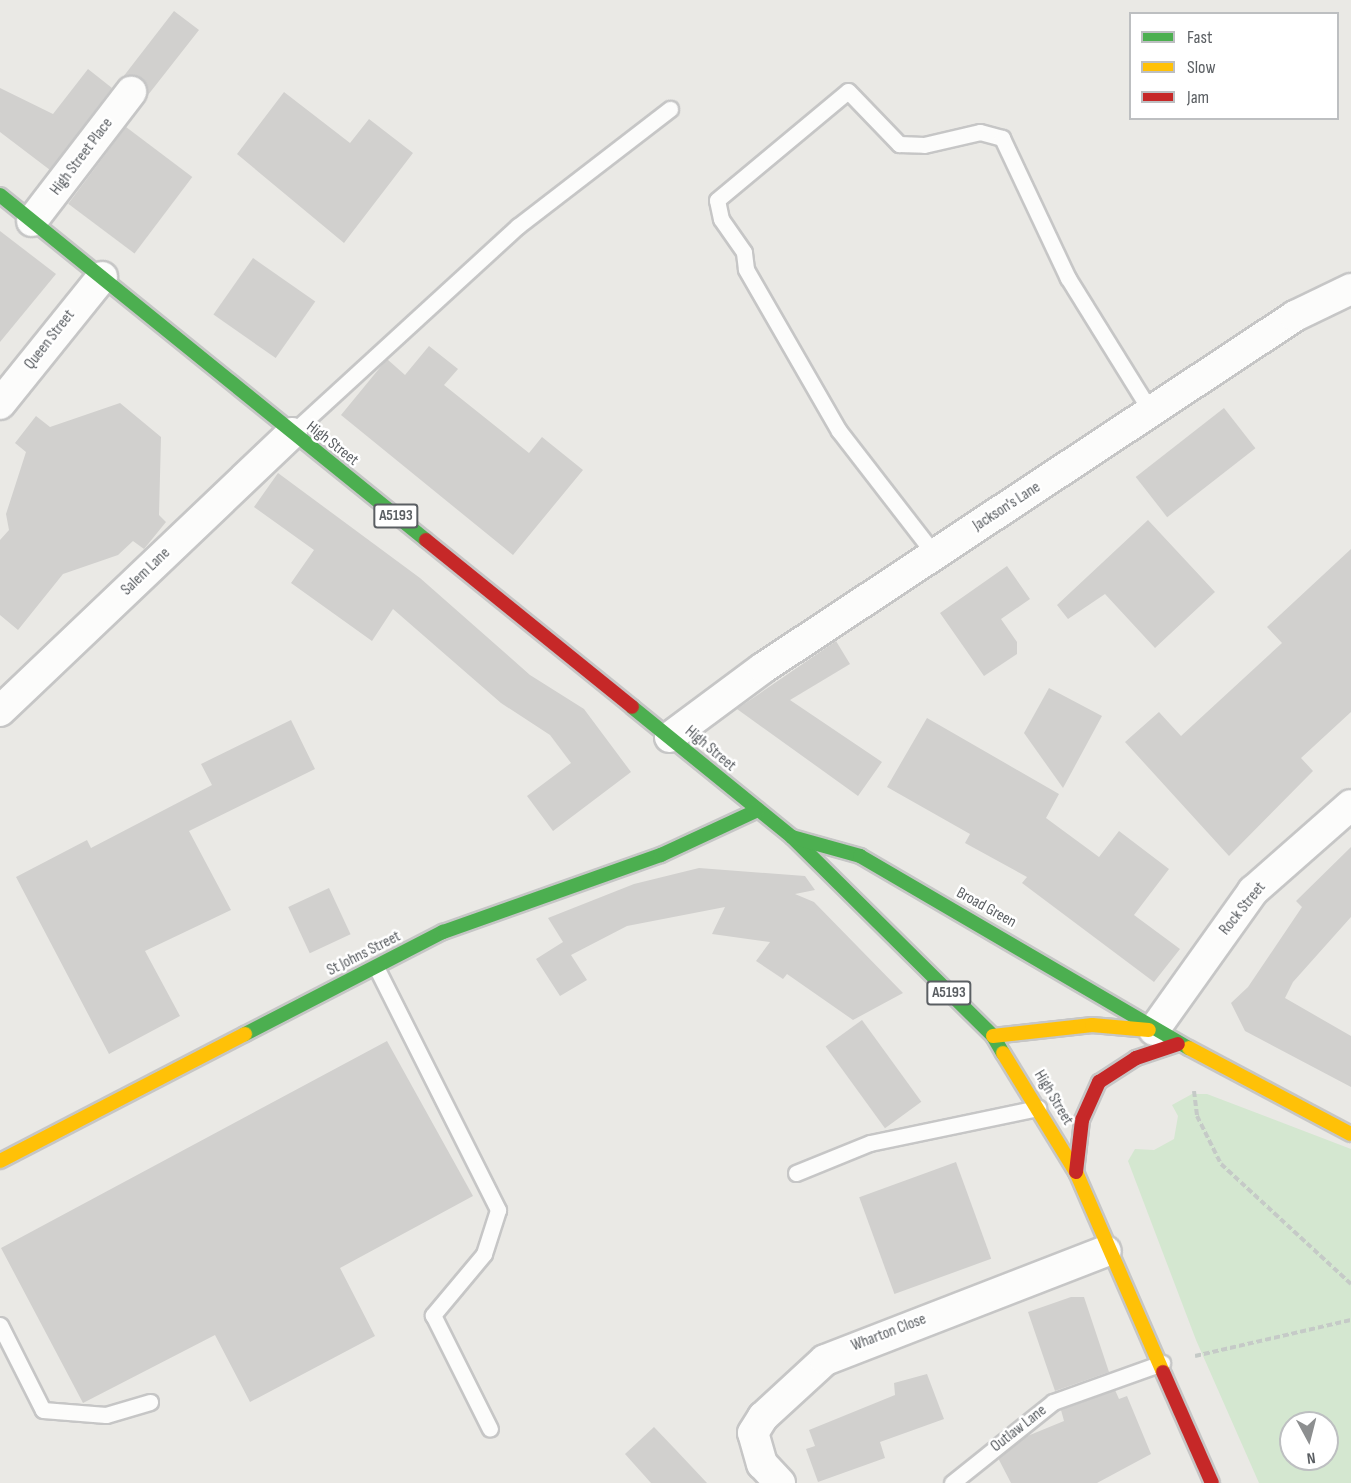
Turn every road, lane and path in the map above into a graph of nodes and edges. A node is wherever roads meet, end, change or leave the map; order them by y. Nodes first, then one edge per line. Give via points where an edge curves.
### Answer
1 (130, 92) dead end
2 (670, 109) dead end
3 (0, 195) edge
4 (33, 221) junction
5 (102, 277) junction
6 (1351, 289) edge
7 (0, 404) edge
8 (1150, 412) junction
9 (292, 433) junction
10 (935, 555) junction
11 (0, 711) edge
12 (670, 737) junction
13 (1351, 805) edge
14 (758, 810) junction
15 (792, 837) junction
16 (376, 967) junction
17 (993, 1036) junction
18 (1166, 1037) junction
19 (1211, 1062) junction
20 (1041, 1107) junction
21 (1351, 1134) edge
22 (0, 1161) edge
23 (1076, 1172) junction
24 (796, 1173) dead end
25 (1106, 1251) junction
26 (1351, 1284) edge
27 (1351, 1320) edge
28 (0, 1325) edge
29 (1162, 1363) junction
30 (150, 1402) dead end
31 (490, 1429) dead end
32 (780, 1483) edge
33 (952, 1483) edge
34 (1212, 1483) edge

1 - 4 street, High Street Place
2 - 9 lane via 518,226
3 - 4 main road, High Street / A5193
4 - 5 main road, High Street / A5193
5 - 7 street, Queen Street
5 - 9 main road, High Street / A5193
6 - 8 street, Jackson's Lane via 1295,316
8 - 10 street, Jackson's Lane
8 - 10 lane via 1068,278 1002,138 980,132 924,145 899,144 848,91 717,200 721,219 744,252 746,269 839,431
9 - 11 street, Salem Lane
9 - 12 main road, High Street / A5193
10 - 12 street, Jackson's Lane
12 - 14 main road, High Street / A5193
13 - 18 street, Rock Street via 1253,891
14 - 15 main road, High Street / A5193
14 - 16 main road, St Johns Street via 661,855 443,933
15 - 17 main road, High Street / A5193
15 - 18 main road, Broad Green via 860,855 1042,958
16 - 22 main road, St Johns Street
16 - 31 lane via 498,1210 484,1254 433,1314
17 - 18 main road, Broad Green via 1021,1029 1092,1025
17 - 20 main road, High Street / A5193
18 - 19 main road, Broad Green
18 - 23 main road via 1099,1082 1082,1120
19 - 21 main road, Broad Green
19 - 26 path via 1192,1094 1221,1164
20 - 23 main road, High Street / A5193
20 - 24 lane via 870,1143
23 - 25 main road, High Street / A5193
25 - 29 main road, High Street / A5193
25 - 32 street, Wharton Close via 825,1360 763,1417 753,1433 762,1464
27 - 29 path
28 - 30 lane via 43,1410 106,1415
29 - 33 lane, Outlaw Lane via 1053,1402
29 - 34 main road, High Street / A5193

